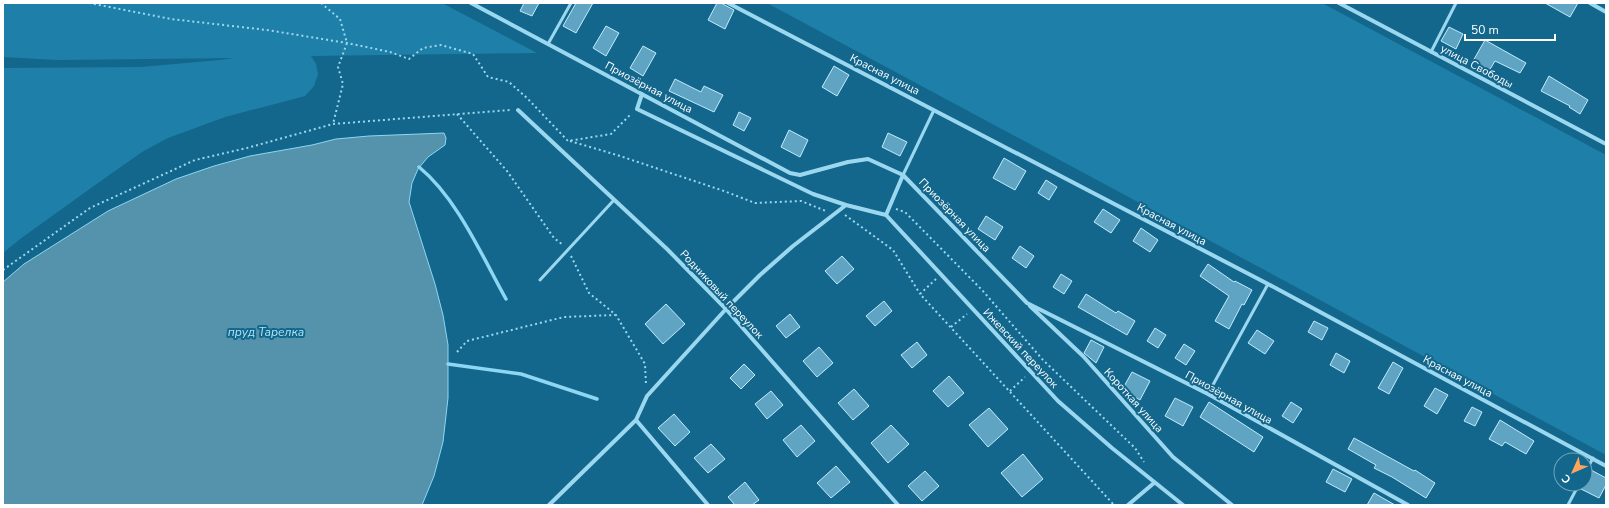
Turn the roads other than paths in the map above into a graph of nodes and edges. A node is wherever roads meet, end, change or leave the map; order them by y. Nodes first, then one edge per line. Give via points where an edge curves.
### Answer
1 (471, 3) edge
2 (572, 3) edge
3 (728, 3) edge
4 (1339, 3) edge
5 (1456, 3) edge
6 (1590, 3) edge
7 (1606, 12) edge
8 (548, 44) junction
9 (1431, 52) junction
10 (642, 94) junction
11 (518, 110) road end
12 (934, 110) junction
13 (1606, 144) edge
14 (903, 175) junction
15 (614, 200) junction
16 (846, 205) junction
17 (886, 215) junction
18 (540, 280) dead end
19 (1268, 284) junction
20 (1027, 303) junction
21 (726, 309) junction
22 (1208, 394) junction
23 (636, 420) junction
24 (1582, 452) edge
25 (1593, 458) edge
26 (1606, 466) edge
27 (1154, 483) junction
28 (1575, 492) edge
29 (549, 505) edge
30 (708, 505) edge
31 (898, 505) edge
32 (1128, 505) edge
33 (1183, 505) edge
34 (1232, 505) edge
35 (1408, 505) edge
36 (1568, 505) edge

1 - 8 street, Приозёрная улица
2 - 8 lane
3 - 12 street, Красная улица
4 - 9 street, улица Свободы
5 - 9 lane
6 - 7 street
8 - 10 street, Приозёрная улица
9 - 13 street, улица Свободы
10 - 14 street, Приозёрная улица via 790,173 800,175 868,159
10 - 16 street via 637,109 813,194
11 - 15 street, Родниковый переулок
12 - 14 lane
12 - 19 street, Красная улица
14 - 17 street
14 - 20 street, Приозёрная улица
15 - 18 lane
15 - 21 street, Родниковый переулок
16 - 17 street
16 - 21 street via 765,270
17 - 27 street, Ижевский переулок via 1058,401
19 - 22 lane
19 - 24 street, Красная улица
20 - 22 street, Приозёрная улица
20 - 34 street, Короткая улица via 1083,356 1173,457
21 - 23 street via 647,396
21 - 31 street, Родниковый переулок
22 - 35 street, Приозёрная улица
23 - 29 street
23 - 30 street
25 - 26 street, Красная улица
27 - 32 street
27 - 33 street, Ижевский переулок
28 - 36 lane

